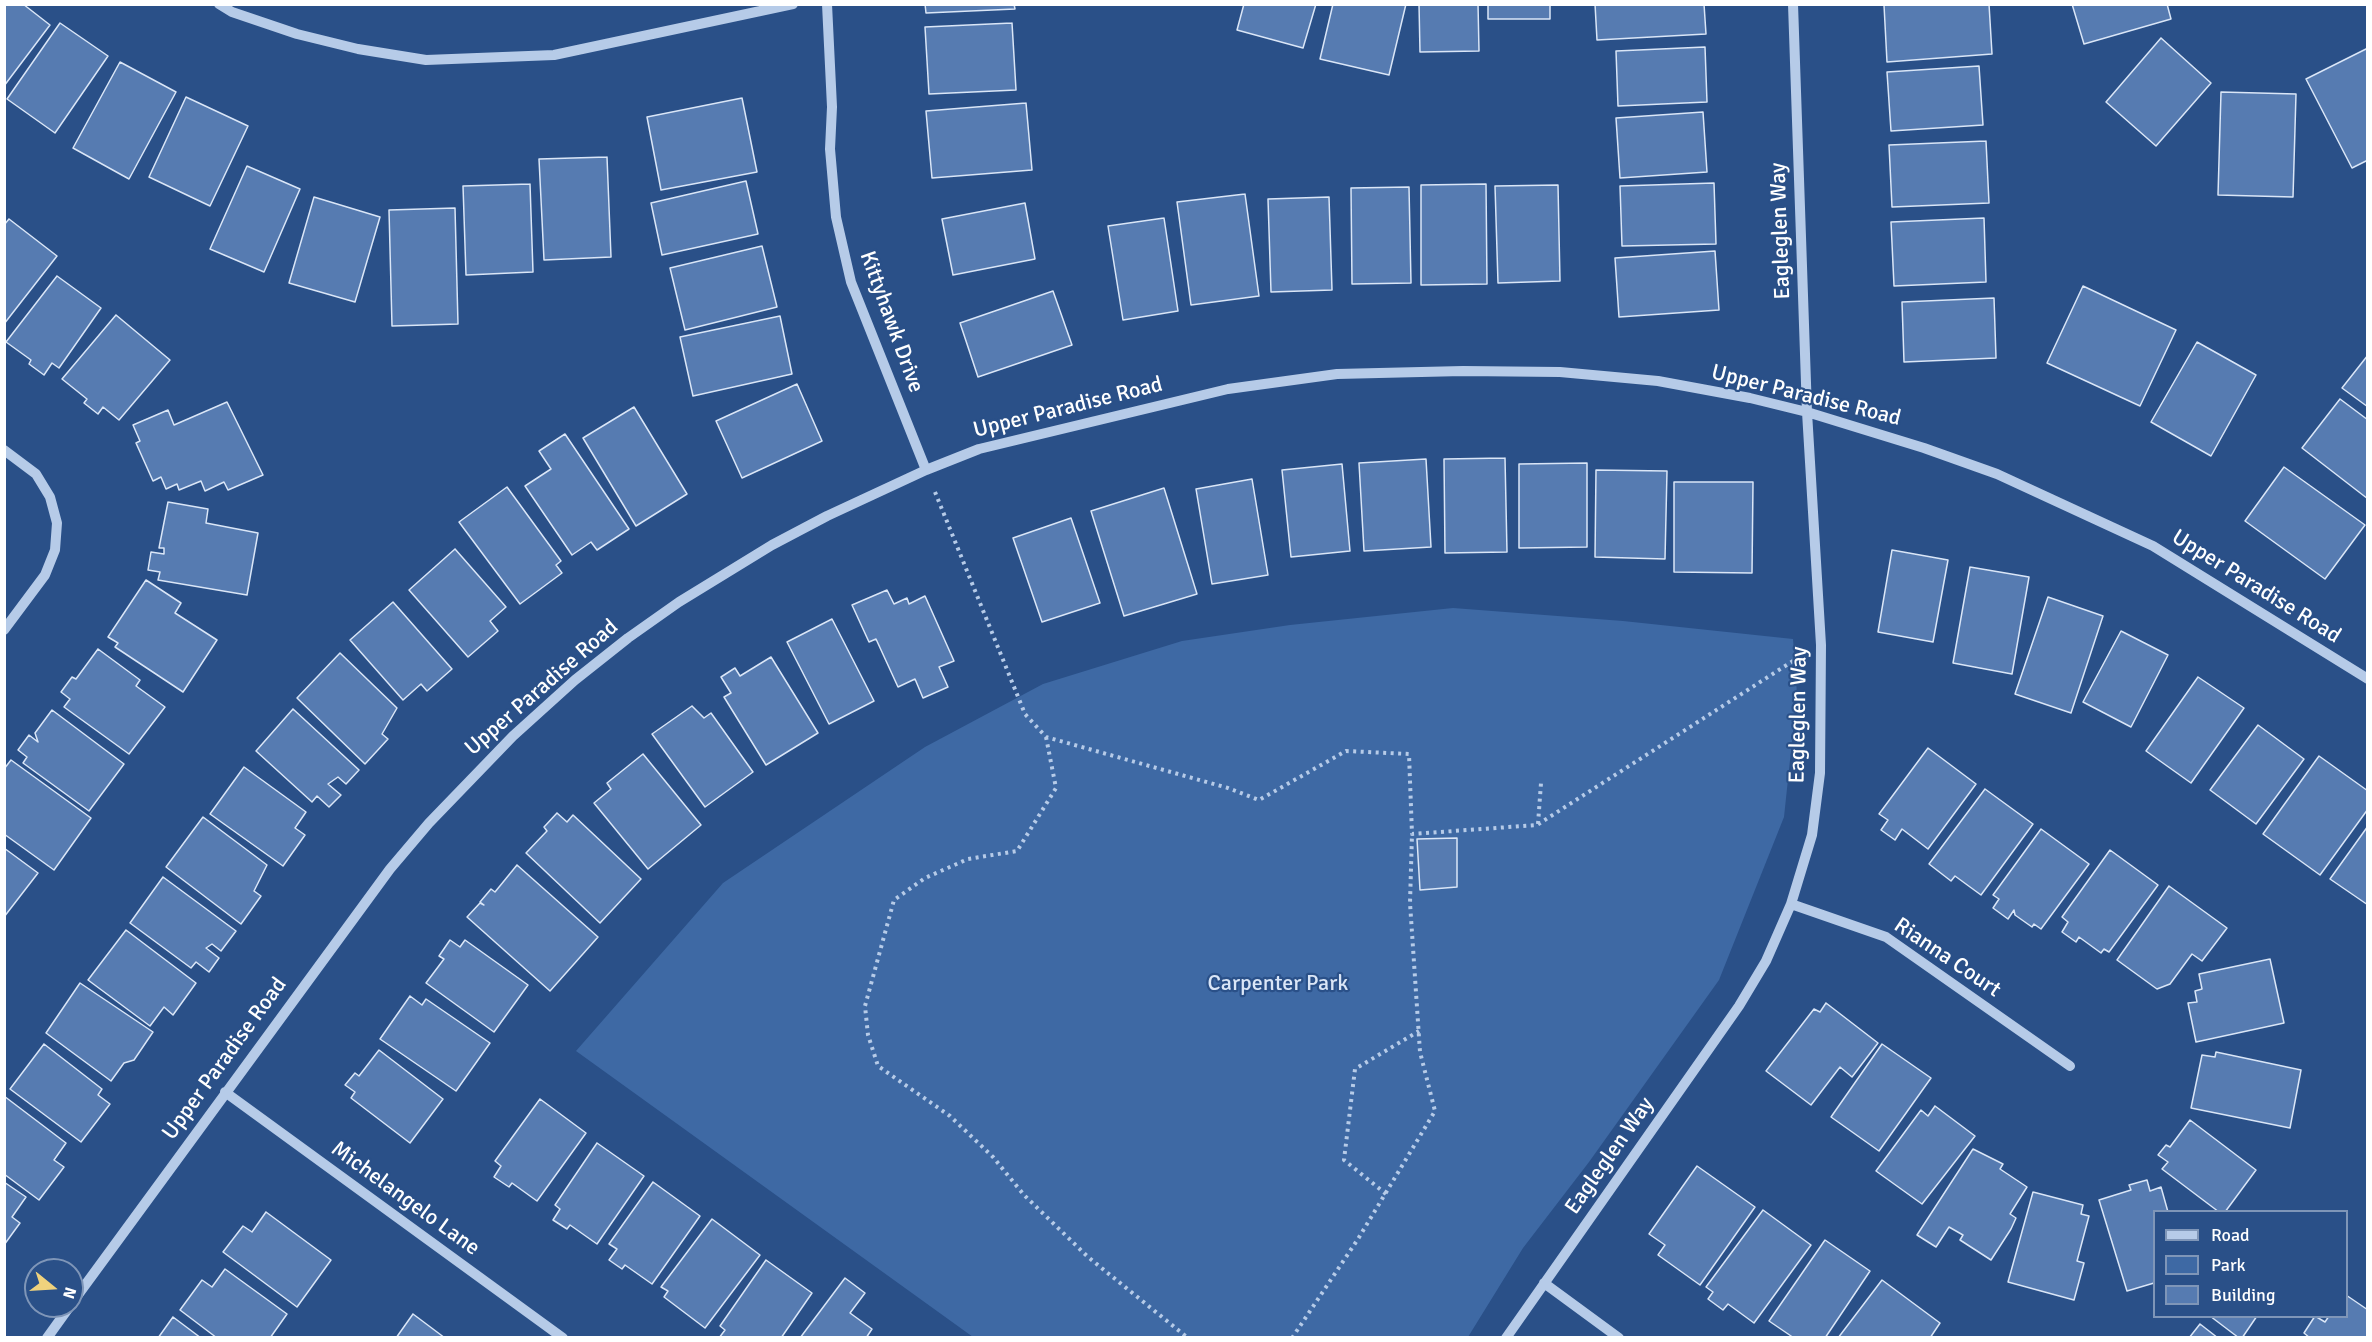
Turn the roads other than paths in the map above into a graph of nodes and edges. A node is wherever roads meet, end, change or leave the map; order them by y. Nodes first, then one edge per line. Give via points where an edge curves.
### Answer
1 (219, 4) edge
2 (793, 4) edge
3 (827, 4) edge
4 (1793, 4) edge
5 (1807, 412) junction
6 (4, 450) edge
7 (926, 470) junction
8 (4, 630) edge
9 (2367, 679) edge
10 (1791, 904) junction
11 (2070, 1066) dead end
12 (225, 1092) junction
13 (1544, 1283) junction
14 (84, 1287) edge
15 (62, 1318) edge
16 (47, 1338) edge
17 (562, 1338) edge
18 (1506, 1338) edge
19 (1619, 1338) edge

1 - 2 street via 297,34 426,60 554,55
3 - 7 street, Kittyhawk Drive via 830,149 837,217 851,282
4 - 5 street, Eagleglen Way
5 - 7 street, Upper Paradise Road via 1658,381 1560,372 1337,374 1228,389 980,449
5 - 9 street, Upper Paradise Road via 1997,474 2142,541
5 - 10 street, Eagleglen Way via 1821,645 1820,773 1812,835
6 - 8 street via 36,474 50,497 57,523 55,550 45,575
7 - 12 street, Upper Paradise Road via 772,545 688,597 628,638 543,708 472,777 390,869
10 - 11 street, Rianna Court via 1886,937
10 - 13 street, Eagleglen Way via 1766,961 1739,1006
12 - 14 street, Upper Paradise Road
12 - 17 street, Michelangelo Lane
13 - 18 street, Eagleglen Way
13 - 19 street
15 - 16 street, Upper Paradise Road

